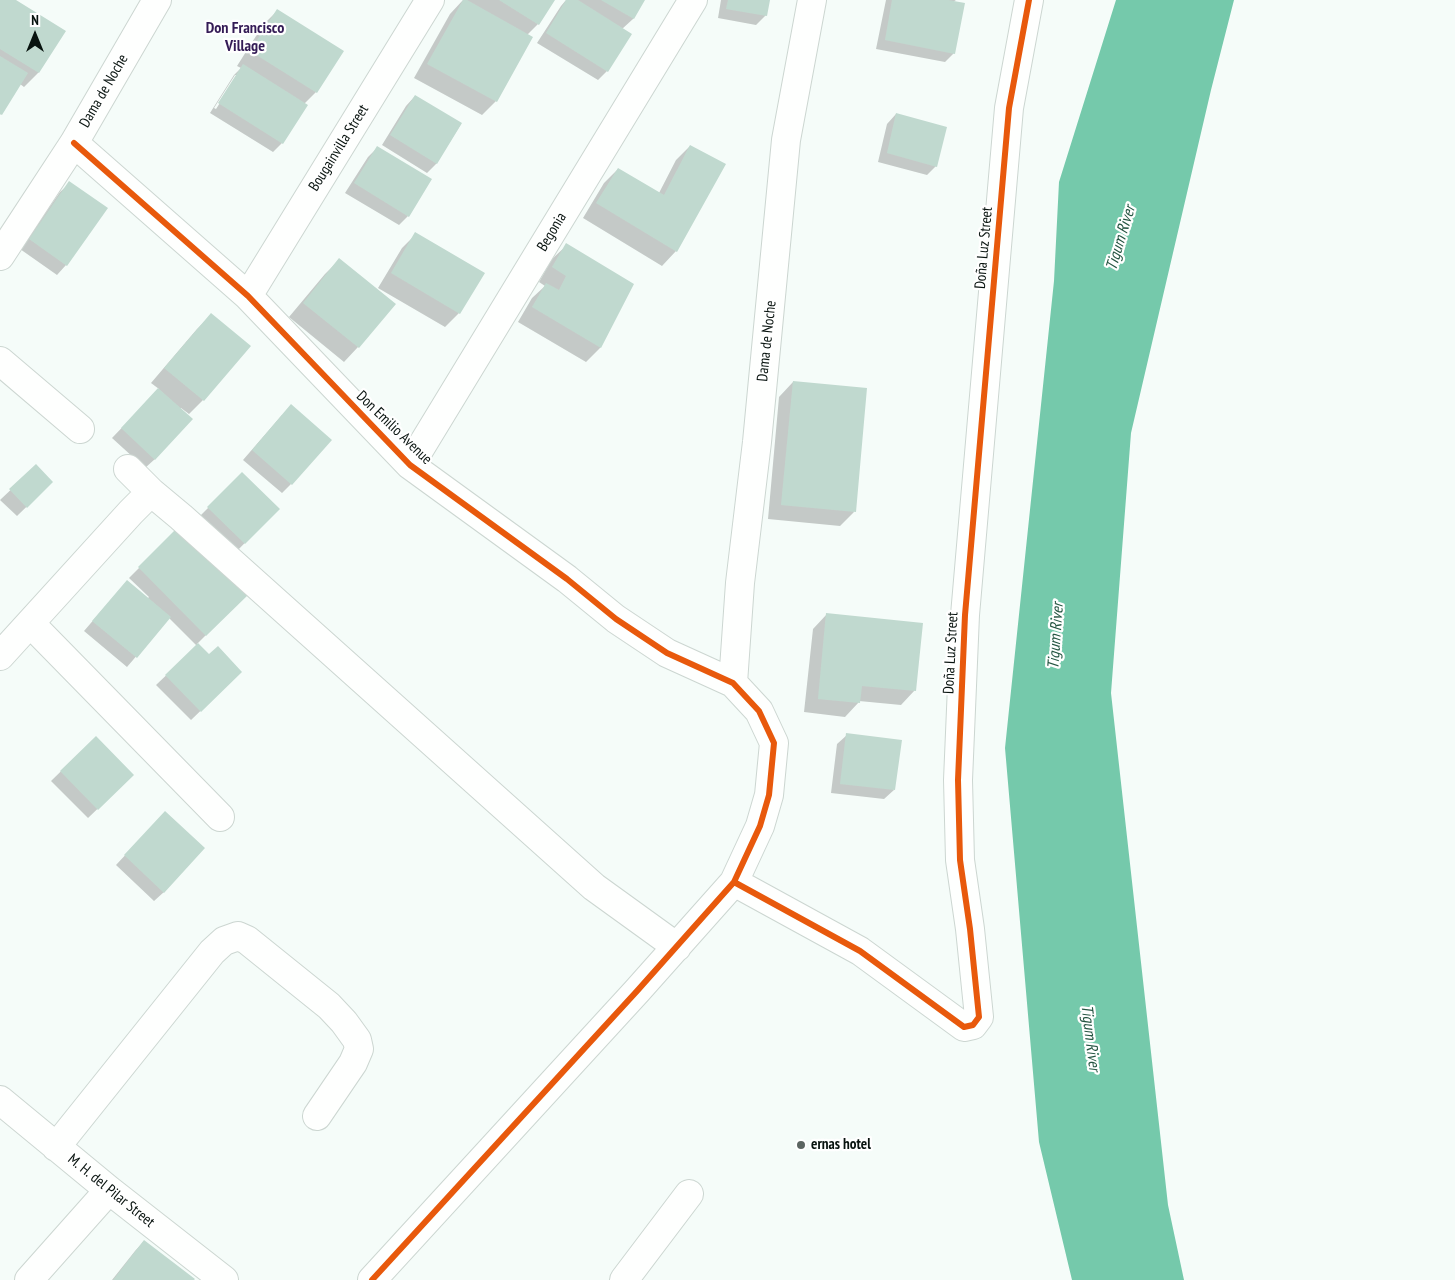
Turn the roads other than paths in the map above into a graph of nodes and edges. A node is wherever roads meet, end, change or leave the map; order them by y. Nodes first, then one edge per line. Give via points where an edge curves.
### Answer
1 (157, 0) edge
2 (430, 0) edge
3 (693, 0) edge
4 (812, 0) edge
5 (1029, 0) edge
6 (74, 143) junction
7 (0, 256) edge
8 (248, 296) junction
9 (0, 361) edge
10 (80, 429) dead end
11 (410, 465) junction
12 (128, 469) dead end
13 (151, 492) junction
14 (30, 623) junction
15 (0, 656) edge
16 (733, 683) junction
17 (220, 818) dead end
18 (734, 882) junction
19 (677, 947) junction
20 (0, 1100) edge
21 (317, 1116) dead end
22 (56, 1147) junction
23 (109, 1190) junction
24 (689, 1194) dead end
25 (30, 1280) edge
26 (224, 1280) edge
27 (372, 1280) edge
28 (624, 1280) edge

1 - 6 street, Dama de Noche
2 - 8 street, Bougainvilla Street
3 - 11 street, Begonia
4 - 16 street, Dama de Noche via 786,140 740,583
5 - 18 street, Doña Luz Street via 1009,108 965,616 958,780 960,860 979,1017 973,1025 964,1027 860,951
6 - 7 street, Dama de Noche
6 - 8 street, Don Emilio Avenue
8 - 11 street, Don Emilio Avenue
9 - 10 street
11 - 16 street, Don Emilio Avenue via 567,579 623,624 666,652
12 - 13 street
13 - 14 street
13 - 19 street via 594,887
14 - 15 street
14 - 17 street
16 - 18 street via 759,711 774,743 768,795 760,826
18 - 19 street
19 - 27 street
20 - 22 street, M. H. del Pilar Street
21 - 22 street via 353,1063 359,1049 357,1040 329,1006 238,936 224,941 212,952
22 - 23 street, M. H. del Pilar Street
23 - 25 street
23 - 26 street, M. H. del Pilar Street
24 - 28 street

